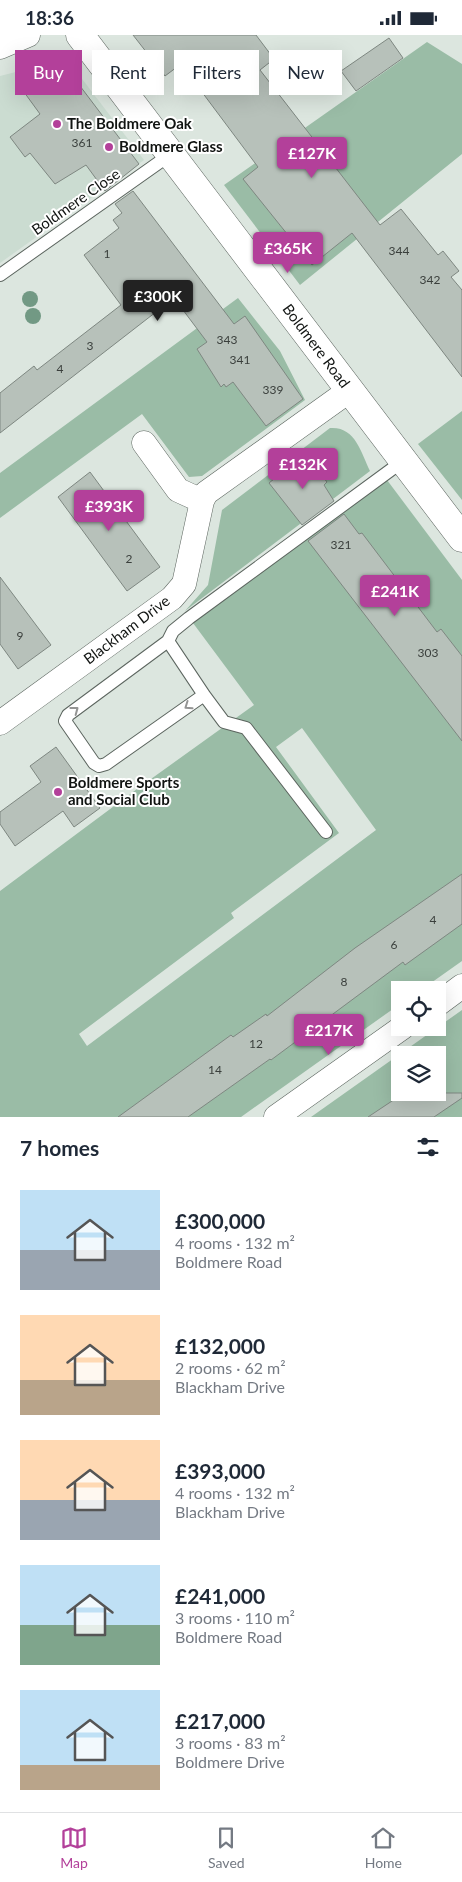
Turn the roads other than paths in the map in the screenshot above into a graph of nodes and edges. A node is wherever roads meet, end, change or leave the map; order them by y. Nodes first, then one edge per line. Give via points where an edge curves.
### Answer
1 (28, 35) edge
2 (80, 35) edge
3 (0, 47) edge
4 (171, 154) junction
5 (0, 275) edge
6 (350, 390) junction
7 (144, 443) dead end
8 (403, 461) junction
9 (202, 501) junction
10 (462, 538) edge
11 (168, 641) junction
12 (204, 695) junction
13 (0, 723) edge
14 (326, 832) dead end
15 (462, 986) edge
16 (446, 997) edge
17 (391, 1036) edge
18 (276, 1117) edge

1 - 3 street
2 - 4 main road, Boldmere Road
4 - 5 lane, Boldmere Close
4 - 6 main road, Boldmere Road
6 - 8 main road, Boldmere Road
6 - 9 street via 206,493
7 - 9 street via 178,490
8 - 10 main road, Boldmere Road
8 - 11 lane via 189,618 173,631
9 - 13 street, Blackham Drive via 184,584 172,598
11 - 12 lane
12 -> 11 lane via 99,766 68,728 65,721 68,715
12 - 14 lane via 224,722 246,728
15 - 16 street
17 - 18 street

